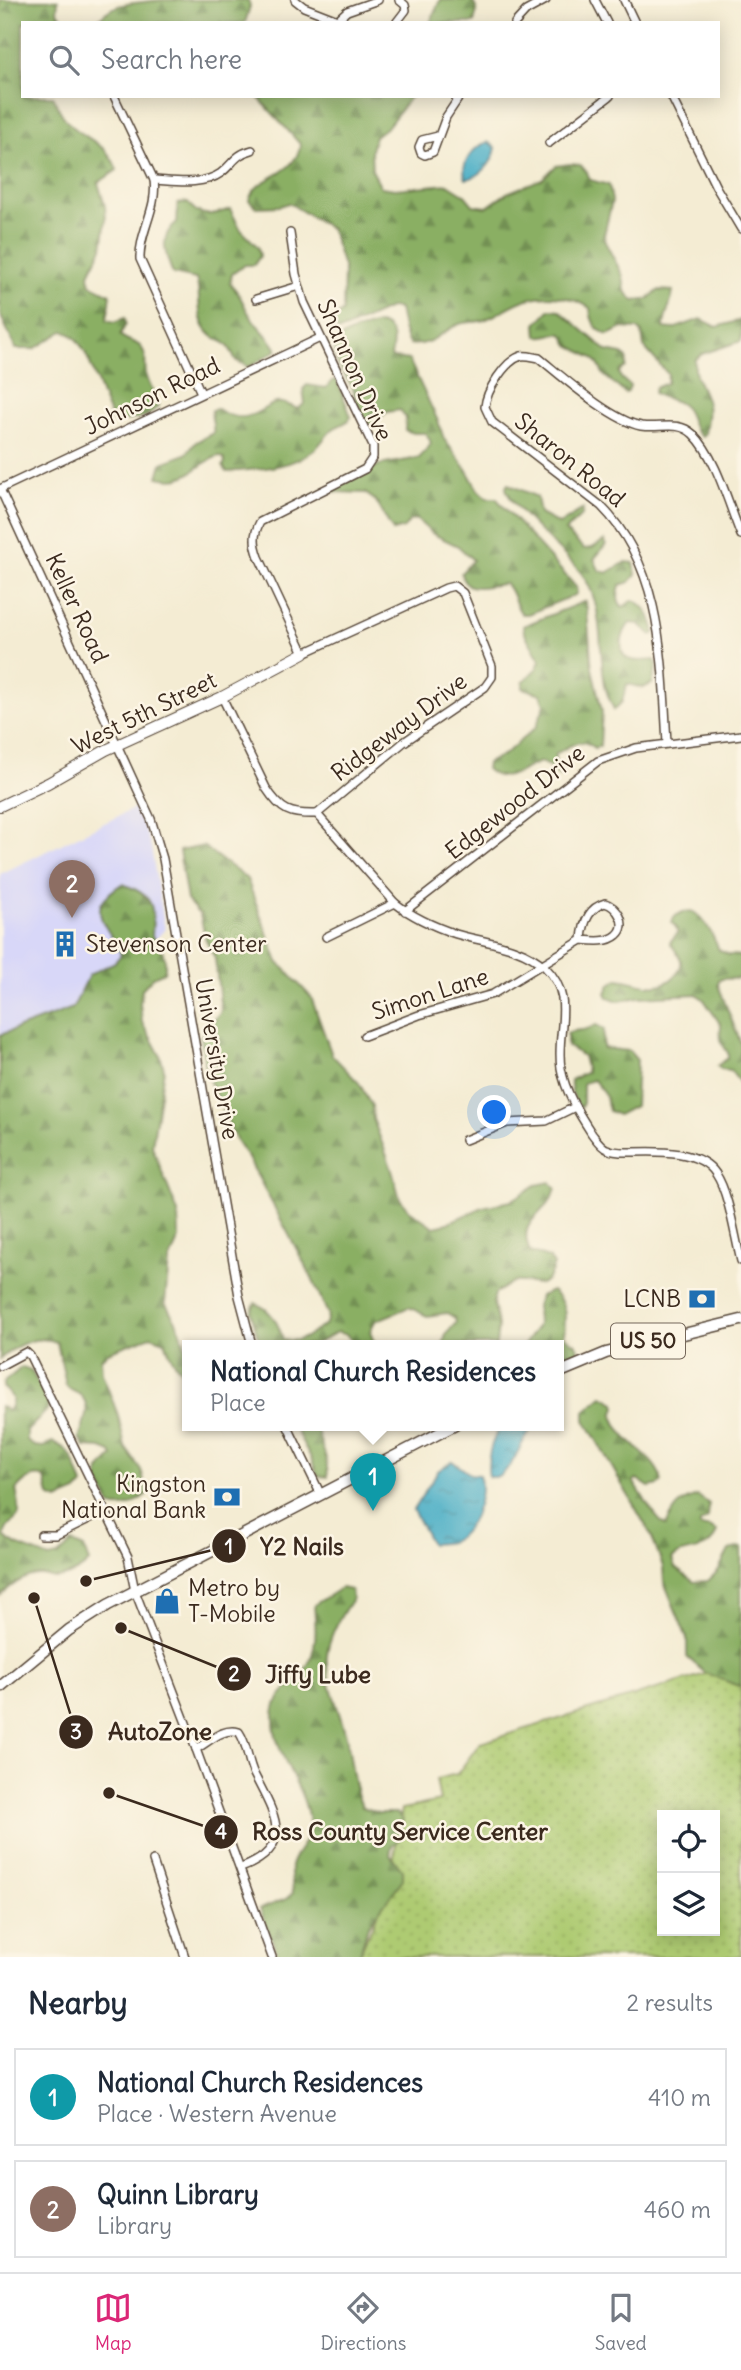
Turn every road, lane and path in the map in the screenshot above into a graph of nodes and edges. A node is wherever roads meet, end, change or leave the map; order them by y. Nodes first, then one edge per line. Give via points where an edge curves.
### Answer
1 (295, 0) edge
2 (378, 0) edge
3 (399, 0) edge
4 (547, 0) edge
5 (594, 0) edge
6 (624, 0) edge
7 (341, 21) edge
8 (398, 21) edge
9 (517, 21) edge
10 (606, 21) edge
11 (631, 21) edge
12 (115, 98) edge
13 (459, 98) edge
14 (607, 98) edge
15 (672, 98) edge
16 (438, 136) dead end
17 (549, 143) dead end
18 (252, 150) dead end
19 (154, 180) junction
20 (741, 229) edge
21 (290, 233) dead end
22 (299, 286) junction
23 (256, 299) dead end
24 (320, 338) junction
25 (201, 393) junction
26 (0, 489) edge
27 (741, 535) edge
28 (304, 653) junction
29 (222, 697) junction
30 (741, 734) edge
31 (667, 743) junction
32 (117, 745) junction
33 (0, 806) edge
34 (317, 814) junction
35 (395, 903) junction
36 (405, 911) junction
37 (326, 937) dead end
38 (582, 940) junction
39 (542, 965) junction
40 (364, 1036) dead end
41 (575, 1107) junction
42 (465, 1140) dead end
43 (741, 1261) edge
44 (741, 1320) edge
45 (251, 1340) edge
46 (0, 1366) edge
47 (564, 1370) edge
48 (290, 1431) edge
49 (444, 1431) edge
50 (321, 1495) junction
51 (105, 1511) junction
52 (41, 1535) dead end
53 (135, 1591) junction
54 (0, 1687) edge
55 (197, 1749) junction
56 (153, 1861) dead end
57 (241, 1868) junction
58 (185, 1957) edge
59 (272, 1957) edge

1 - 7 street via 304,8
2 - 7 street via 347,11
3 - 8 street via 406,10
4 - 9 street via 526,10
5 - 10 street
6 - 11 street
12 - 19 street
13 - 16 street
14 - 17 street
15 - 20 street
18 - 19 street via 235,157 221,173 208,179
19 - 25 street via 156,191 140,259
21 - 22 street, Shannon Drive
22 - 23 street
22 - 24 street, Shannon Drive
24 - 25 street, Johnson Road
24 - 28 street, Shannon Drive via 373,446 373,457 365,469 260,522 254,533 259,557
25 - 26 street, Johnson Road
26 - 32 street, Keller Road
27 - 31 street, Sharon Road via 706,453 686,429 630,422 532,356 515,359 489,393 485,407 492,422 601,506 636,552 657,623
28 - 29 street, West 5th Street
28 - 34 street, Ridgeway Drive via 454,586 463,593 492,666 485,687 404,741
29 - 32 street, West 5th Street
29 - 34 street via 275,802 286,811
30 - 31 street, Edgewood Drive
31 - 36 street, Edgewood Drive via 598,761
32 - 33 street, West 5th Street
32 - 45 street, University Drive via 163,859 239,1296
34 - 35 street
35 - 36 street
35 - 37 street
36 - 39 street via 456,933 509,947
38 - 38 street via 606,940 619,934 622,924 611,905 593,908
38 - 39 street, Simon Lane
39 - 40 street, Simon Lane via 494,995
39 - 41 street via 553,976 562,998 561,1066
41 - 42 street via 546,1121 508,1123
41 - 43 street via 605,1149 664,1152 710,1166 723,1188
44 - 47 main road, US 50 via 606,1353
46 - 51 street via 26,1352
48 - 50 street
49 - 50 main road
50 - 53 main road
51 - 52 street via 56,1535
51 - 53 street via 128,1557
53 - 54 main road via 69,1630
53 - 55 street
55 - 57 street
55 - 57 street via 223,1732 239,1732 269,1799 275,1818 273,1844 264,1856
56 - 58 street
57 - 59 street

